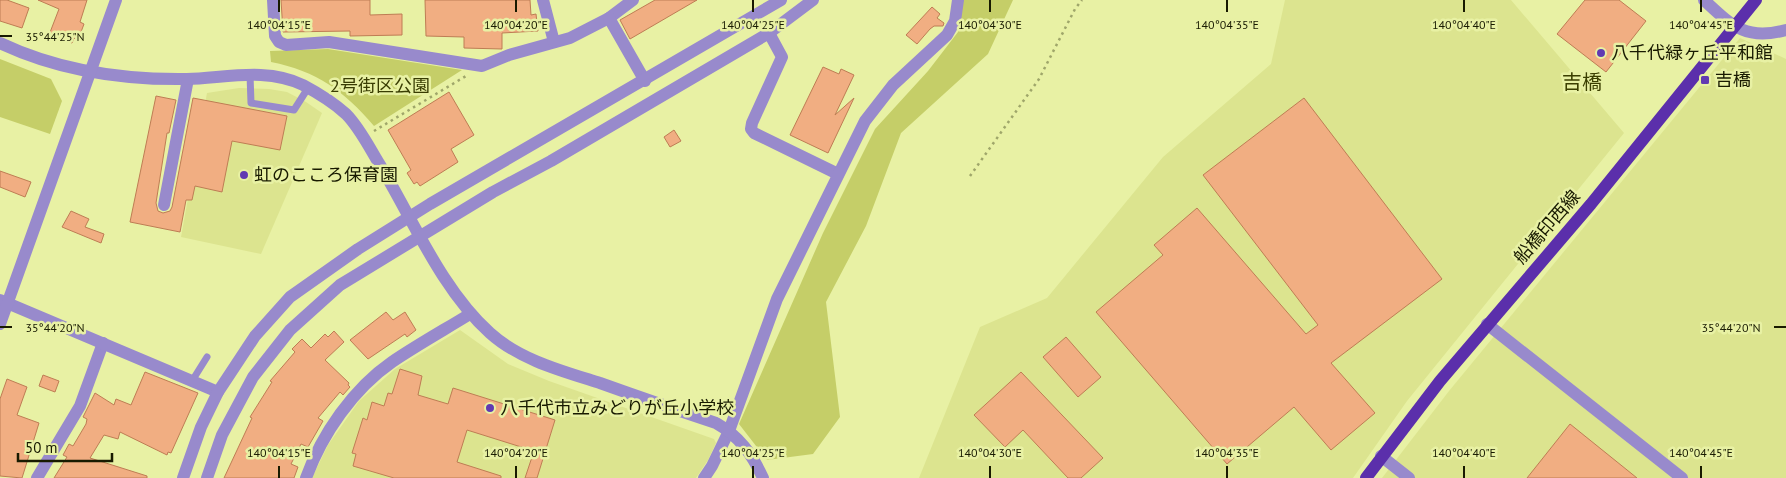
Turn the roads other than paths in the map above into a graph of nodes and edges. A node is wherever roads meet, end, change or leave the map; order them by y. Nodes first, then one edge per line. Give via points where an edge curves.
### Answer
1 (116, 0) edge
2 (273, 0) edge
3 (543, 0) edge
4 (632, 0) edge
5 (781, 0) edge
6 (813, 0) edge
7 (958, 0) edge
8 (1704, 0) edge
9 (1756, 0) edge
10 (609, 18) junction
11 (1734, 28) junction
12 (1786, 30) edge
13 (769, 34) junction
14 (554, 42) junction
15 (0, 43) edge
16 (90, 72) junction
17 (250, 75) junction
18 (188, 79) junction
19 (645, 80) junction
20 (308, 88) junction
21 (838, 174) junction
22 (164, 205) dead end
23 (410, 217) junction
24 (421, 236) junction
25 (4, 301) edge
26 (470, 314) junction
27 (0, 324) edge
28 (1487, 324) junction
29 (103, 343) junction
30 (207, 357) dead end
31 (192, 380) junction
32 (218, 392) junction
33 (729, 430) junction
34 (1381, 456) junction
35 (37, 478) edge
36 (183, 478) edge
37 (207, 478) edge
38 (306, 478) edge
39 (704, 478) edge
40 (763, 478) edge
41 (1366, 478) edge
42 (1409, 478) edge
43 (1682, 478) edge

1 - 16 street
2 - 14 street via 275,36 286,44 330,42 482,66
3 - 14 street
4 - 10 street
5 - 19 street
6 - 13 street
7 - 21 street via 955,21 947,34 880,99
8 - 11 street
9 - 11 main road, 船橋印西線
10 - 14 street via 570,38
10 - 19 street
11 - 12 street via 1756,35
11 - 28 main road, 船橋印西線 via 1591,204
13 - 21 street via 782,57 751,129
13 - 24 street
15 - 16 street via 19,52
16 - 18 street via 124,78
16 - 25 street
17 - 18 street
17 - 20 street via 284,78
17 - 20 lane via 251,103 294,110
18 - 22 street
19 - 23 street
20 - 23 street via 347,115
21 - 33 street via 777,299
23 - 24 street
23 - 32 street via 290,297 255,336
24 - 26 street
24 - 37 street via 340,285 290,330 239,400 222,434
25 - 27 street
25 - 29 street
26 - 33 street via 491,335 528,358
26 - 38 street via 391,363 365,386 327,434
28 - 34 main road, 船橋印西線
28 - 43 street
29 - 31 street
29 - 35 street via 80,406
30 - 31 lane
31 - 32 street
32 - 36 street via 201,427
33 - 39 street
33 - 40 street via 755,459
34 - 41 main road, 船橋印西線
34 - 42 street

